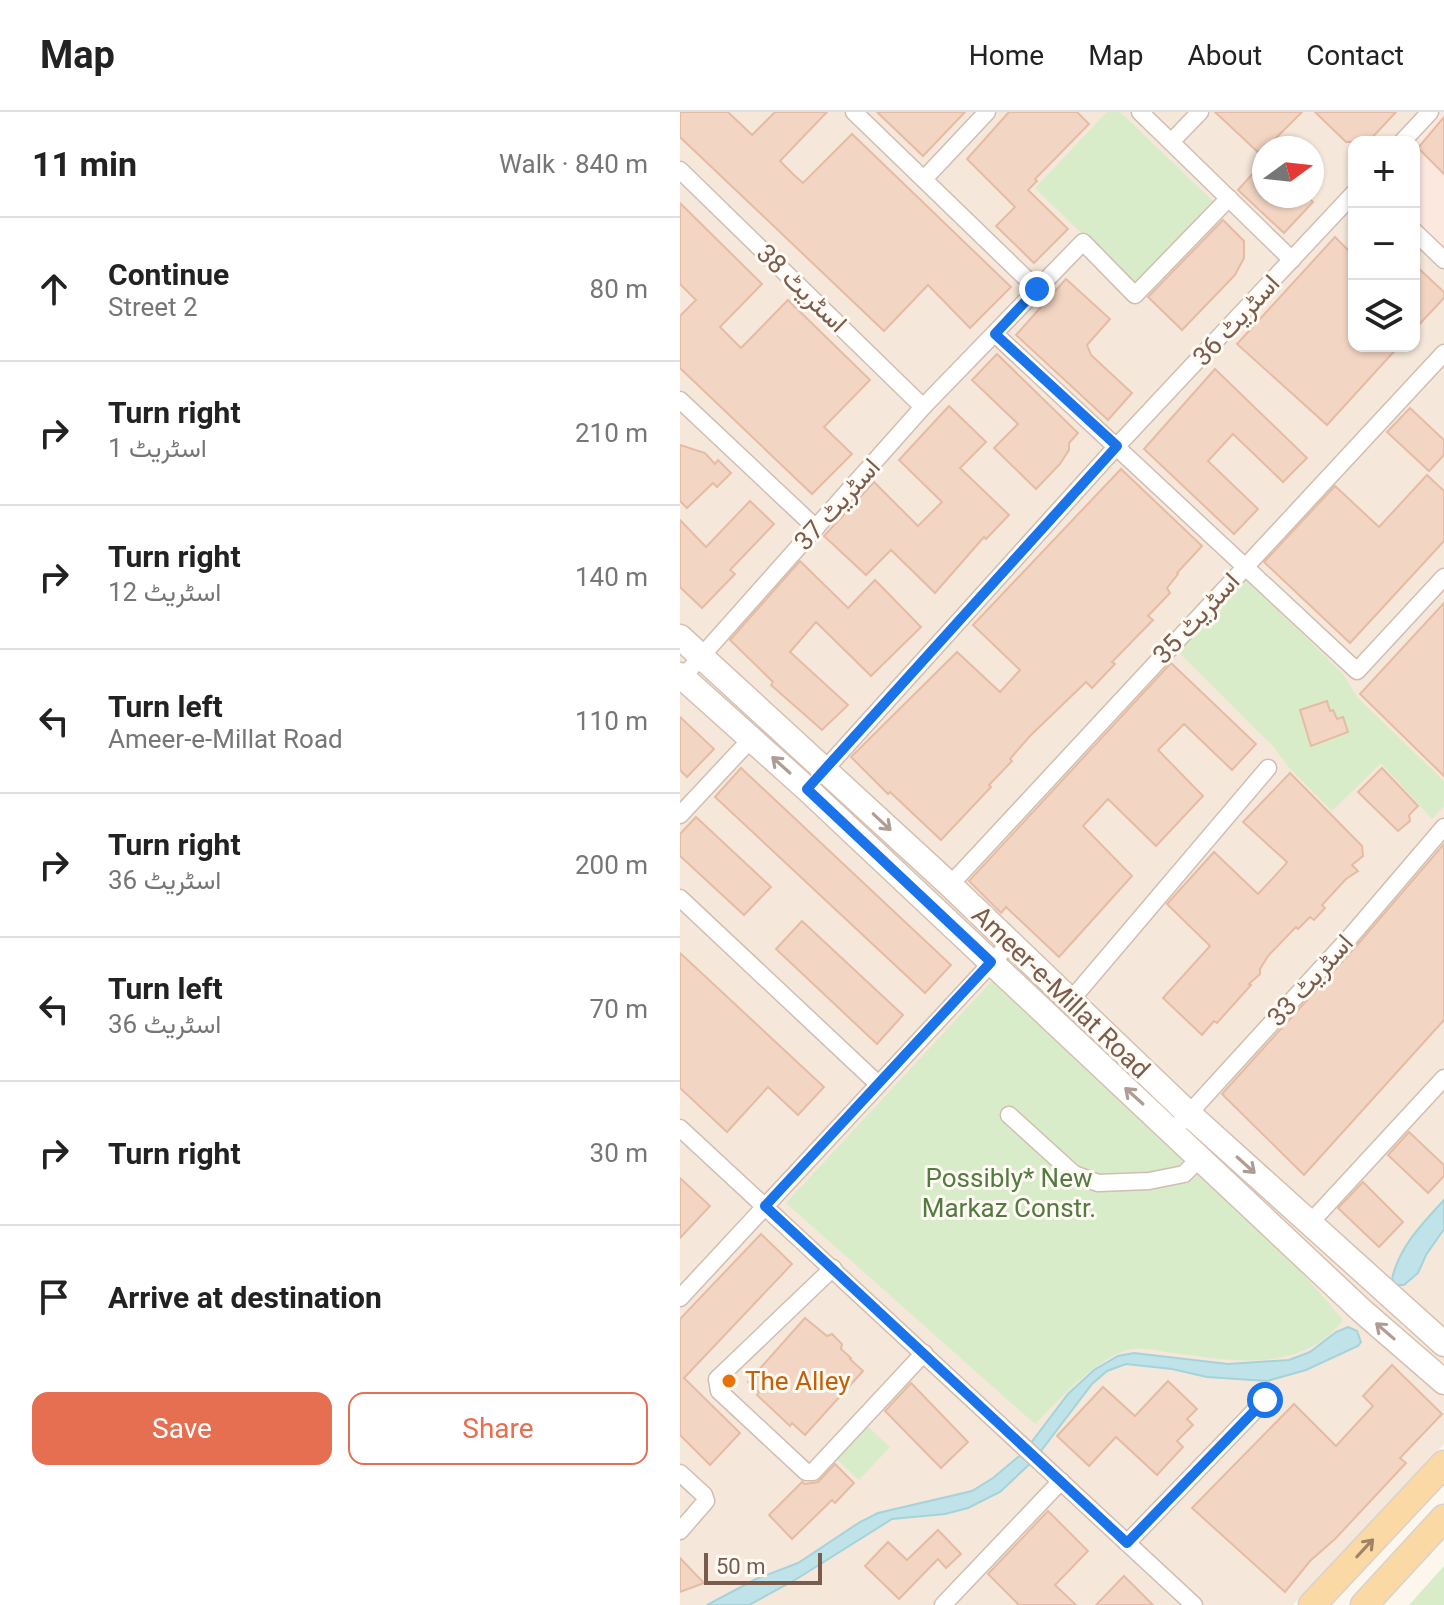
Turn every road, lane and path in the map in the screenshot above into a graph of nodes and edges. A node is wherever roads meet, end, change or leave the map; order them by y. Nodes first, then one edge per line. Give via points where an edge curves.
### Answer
1 (854, 112) edge
2 (987, 112) edge
3 (1140, 112) edge
4 (1200, 112) edge
5 (1430, 112) edge
6 (1408, 136) edge
7 (1171, 142) junction
8 (680, 170) edge
9 (924, 179) junction
10 (1229, 198) junction
11 (1348, 199) edge
12 (1420, 237) edge
13 (1292, 260) junction
14 (1444, 260) edge
15 (1037, 289) junction
16 (995, 334) junction
17 (1444, 353) edge
18 (680, 400) edge
19 (923, 407) junction
20 (1117, 446) junction
21 (816, 528) junction
22 (1245, 564) junction
23 (1444, 577) edge
24 (680, 637) edge
25 (700, 656) junction
26 (681, 676) edge
27 (751, 739) junction
28 (1268, 768) dead end
29 (824, 770) junction
30 (807, 789) junction
31 (680, 815) edge
32 (1444, 827) edge
33 (950, 885) junction
34 (680, 898) edge
35 (1009, 944) junction
36 (991, 962) junction
37 (1071, 1000) junction
38 (1444, 1078) edge
39 (878, 1084) junction
40 (1009, 1115) dead end
41 (1181, 1122) junction
42 (680, 1128) edge
43 (1200, 1158) junction
44 (765, 1206) junction
45 (1310, 1223) junction
46 (833, 1268) junction
47 (680, 1298) edge
48 (1444, 1344) edge
49 (924, 1353) junction
50 (1444, 1382) edge
51 (1265, 1400) dead end
52 (1444, 1464) edge
53 (680, 1473) edge
54 (1061, 1481) junction
55 (1444, 1518) edge
56 (680, 1531) edge
57 (1127, 1543) junction
58 (943, 1605) edge
59 (1194, 1605) edge
60 (1312, 1605) edge
61 (1364, 1605) edge

1 - 9 street
2 - 9 street
3 - 7 street
4 - 7 street
5 - 6 street
7 - 10 street
8 - 19 street, اسٹریٹ 38
9 - 15 street
10 - 13 street
10 - 15 street, اسٹریٹ 37 via 1135,295 1083,242
11 - 13 street, اسٹریٹ 36
12 - 14 street
13 - 20 street, اسٹریٹ 36
15 - 16 street, اسٹریٹ 37
16 - 19 street, اسٹریٹ 37
16 - 20 street
17 - 22 street, اسٹریٹ 35
18 - 21 street
19 - 21 street, اسٹریٹ 37
20 - 22 street
20 - 29 street, اسٹریٹ 36
21 - 25 street, اسٹریٹ 37
22 - 23 street via 1357,671
22 - 33 street, اسٹریٹ 35
24 - 25 main road, Ameer-e-Millat Road
25 - 26 street, اسٹریٹ 37
25 - 29 main road, Ameer-e-Millat Road
26 - 27 main road, Ameer-e-Millat Road
30 -> 27 main road, Ameer-e-Millat Road
27 - 31 street
28 - 37 street
29 - 30 street, اسٹریٹ 36
29 -> 33 main road, Ameer-e-Millat Road
30 - 36 main road, Ameer-e-Millat Road
32 - 41 street, اسٹریٹ 33
33 - 35 main road, Ameer-e-Millat Road
34 - 39 street
35 - 36 street
35 - 37 main road, Ameer-e-Millat Road
36 - 39 street
41 -> 36 main road, Ameer-e-Millat Road
37 - 41 main road, Ameer-e-Millat Road
38 - 45 street
39 - 44 street
40 - 43 street via 1074,1174 1098,1183 1184,1174
41 - 43 main road, Ameer-e-Millat Road
41 -> 45 main road, Ameer-e-Millat Road
42 - 44 street
50 -> 43 main road, Ameer-e-Millat Road
44 - 46 street
44 - 47 street
45 - 48 main road, Ameer-e-Millat Road
46 - 49 street
46 - 49 street via 717,1379 719,1391 795,1462 813,1472
49 - 54 street
51 - 57 street
60 -> 52 main road
53 - 56 street via 706,1501
54 - 57 street
54 - 58 street
55 - 61 main road
57 - 59 street

